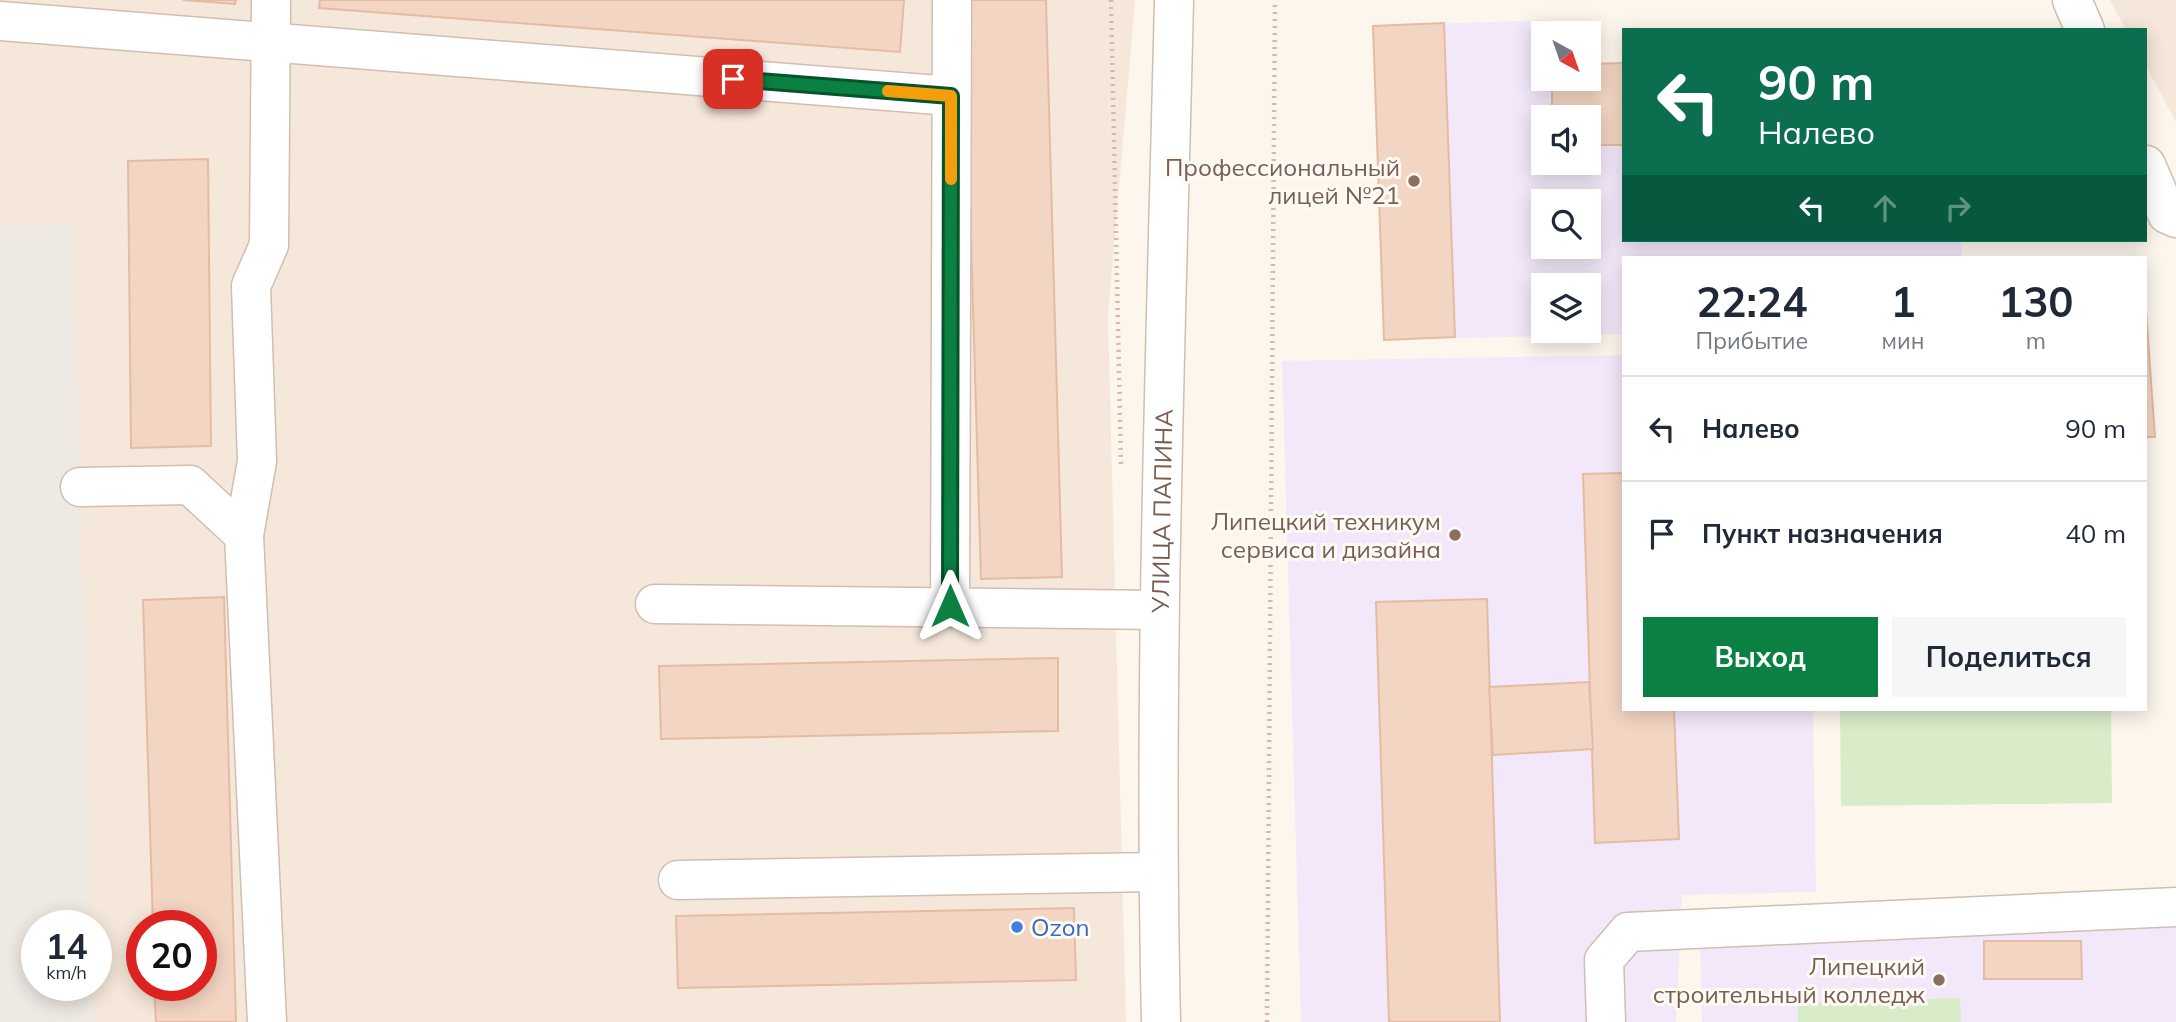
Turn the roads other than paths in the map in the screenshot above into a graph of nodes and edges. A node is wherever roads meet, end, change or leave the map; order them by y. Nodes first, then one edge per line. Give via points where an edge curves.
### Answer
1 (271, 0) edge
2 (952, 0) edge
3 (1174, 0) edge
4 (2072, 0) edge
5 (0, 21) edge
6 (2084, 28) edge
7 (269, 43) junction
8 (951, 96) junction
9 (2147, 167) edge
10 (2176, 218) edge
11 (80, 487) dead end
12 (244, 535) junction
13 (655, 604) dead end
14 (950, 606) junction
15 (1159, 610) junction
16 (1157, 872) junction
17 (678, 880) dead end
18 (2176, 907) edge
19 (267, 1022) edge
20 (1161, 1022) edge
21 (1606, 1022) edge

1 - 7 street
2 - 8 street
3 - 15 street, УЛИЦА ПАПИНА
4 - 6 street
5 - 7 street
7 - 8 street
7 - 12 street via 269,245 251,286 257,461
8 - 14 street
9 - 10 street via 2167,214
11 - 12 street via 190,485
12 - 19 street
13 - 14 street
14 - 15 street
15 - 16 street, УЛИЦА ПАПИНА
16 - 17 street
16 - 20 street, УЛИЦА ПАПИНА
18 - 21 street via 1628,932 1604,960

